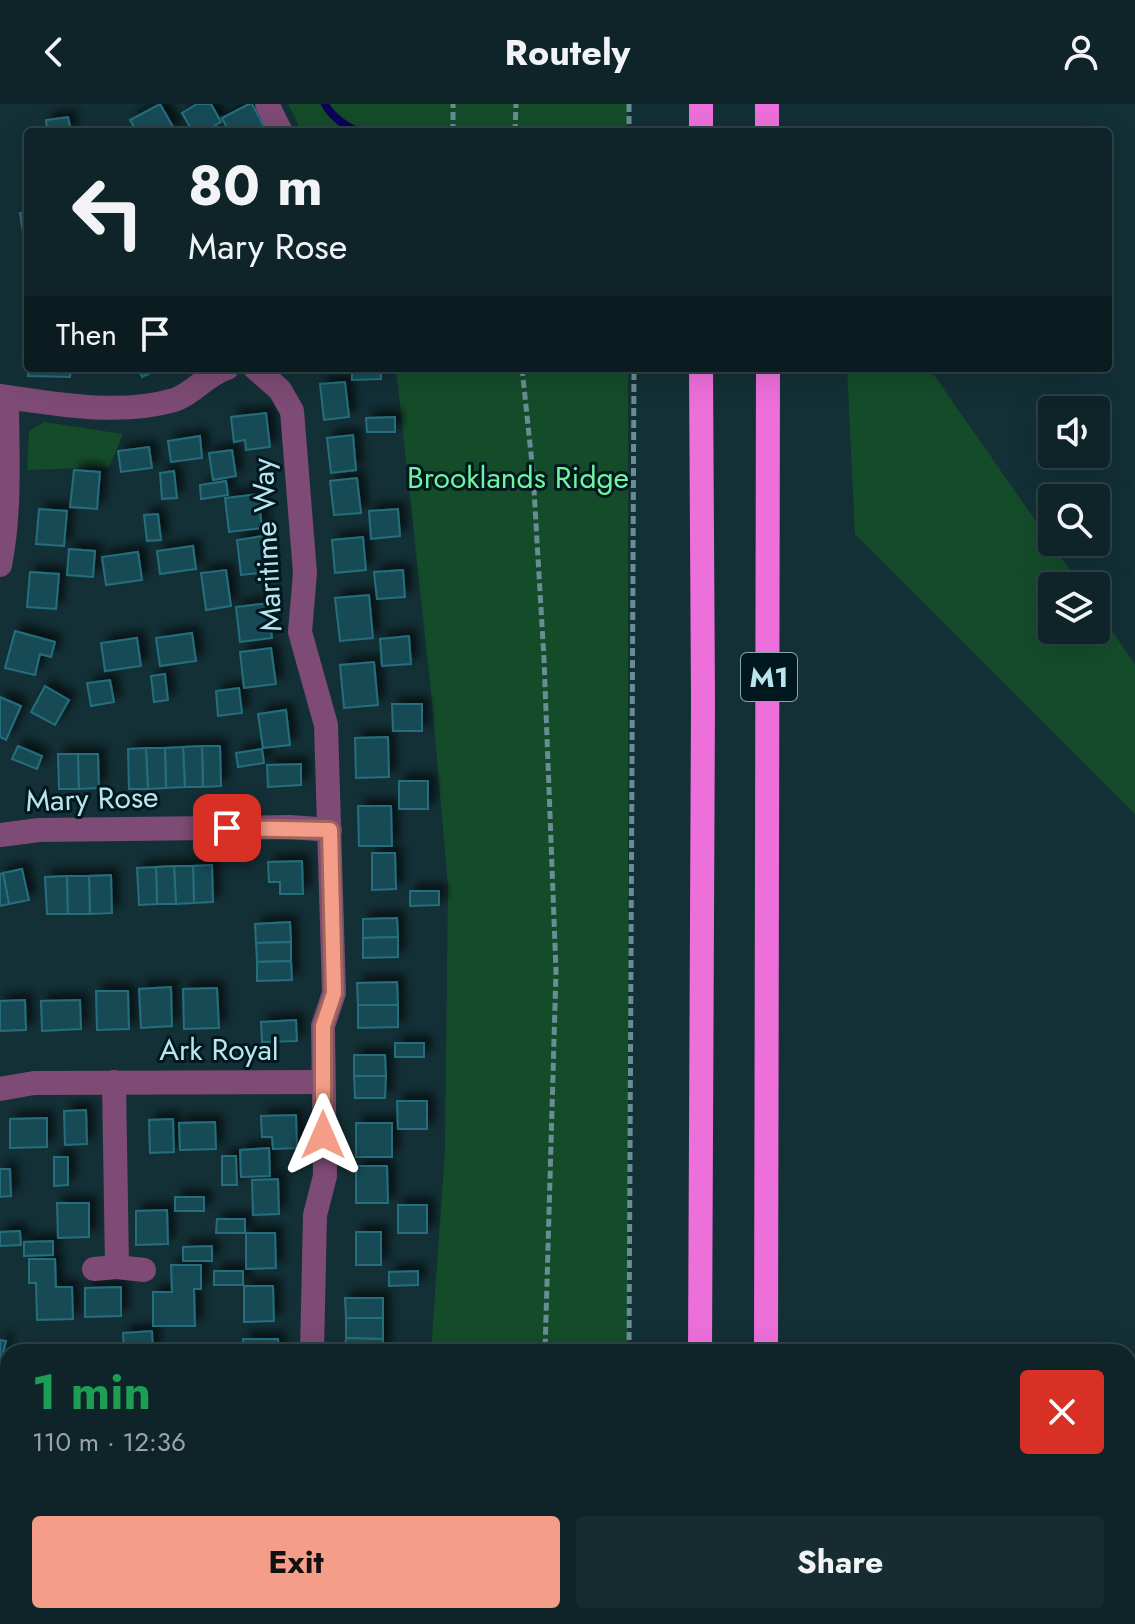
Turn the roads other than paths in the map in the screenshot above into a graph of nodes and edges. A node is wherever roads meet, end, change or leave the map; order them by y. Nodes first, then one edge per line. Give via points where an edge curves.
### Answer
1 (267, 104) edge
2 (701, 104) edge
3 (767, 104) edge
4 (279, 128) edge
5 (701, 128) edge
6 (767, 128) edge
7 (215, 372) edge
8 (260, 372) edge
9 (701, 372) edge
10 (768, 372) edge
11 (4, 396) edge
12 (0, 565) edge
13 (330, 830) junction
14 (0, 835) edge
15 (114, 1082) junction
16 (323, 1082) junction
17 (0, 1089) edge
18 (144, 1270) dead end
19 (312, 1344) edge
20 (700, 1344) edge
21 (766, 1344) edge

1 - 4 street
2 - 5 highway
3 - 6 highway
7 - 11 street via 177,399 140,407
8 - 13 street, Maritime Way via 280,390 292,411 305,573 300,632 326,725
9 - 20 highway, M1
10 - 21 highway, M1
11 - 12 street via 7,471
13 - 14 street, Mary Rose via 39,830
13 - 16 street, Maritime Way via 334,993 323,1026
15 - 16 street, Ark Royal
15 - 17 street, Ark Royal
15 - 18 street via 105,1268
16 - 19 street, Maritime Way via 325,1176 315,1215

